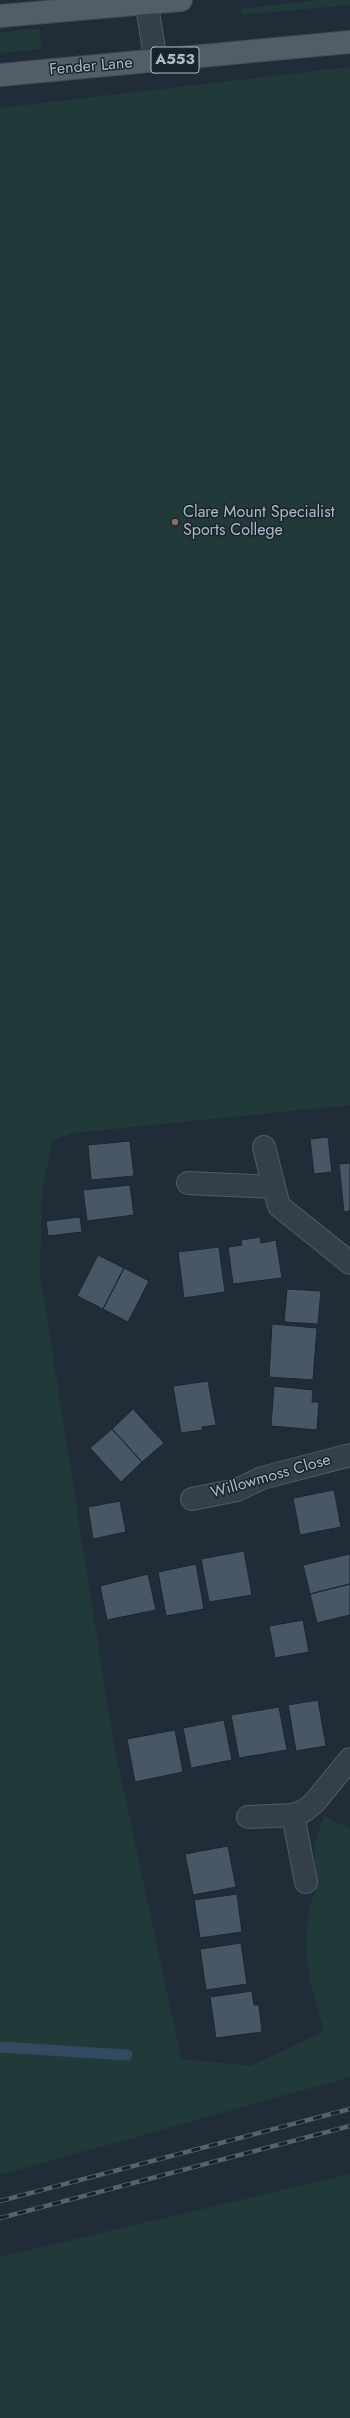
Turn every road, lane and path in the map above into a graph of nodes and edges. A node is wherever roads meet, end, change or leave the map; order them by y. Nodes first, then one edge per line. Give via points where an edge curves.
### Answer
1 (181, 0) edge
2 (146, 2) edge
3 (0, 16) edge
4 (350, 42) edge
5 (156, 62) junction
6 (0, 75) edge
7 (264, 1147) dead end
8 (188, 1183) dead end
9 (274, 1187) junction
10 (350, 1263) edge
11 (350, 1455) edge
12 (192, 1499) dead end
13 (350, 1759) edge
14 (293, 1815) junction
15 (248, 1817) dead end
16 (306, 1882) dead end

1 - 2 main road
2 - 3 main road
2 - 5 street
4 - 5 main road, Fender Lane / A553
5 - 6 main road, Fender Lane / A553
7 - 9 street
8 - 9 street
9 - 10 street via 279,1206
11 - 12 street, Willowmoss Close via 262,1478 237,1490
13 - 14 street via 314,1803
14 - 15 street
14 - 16 street

